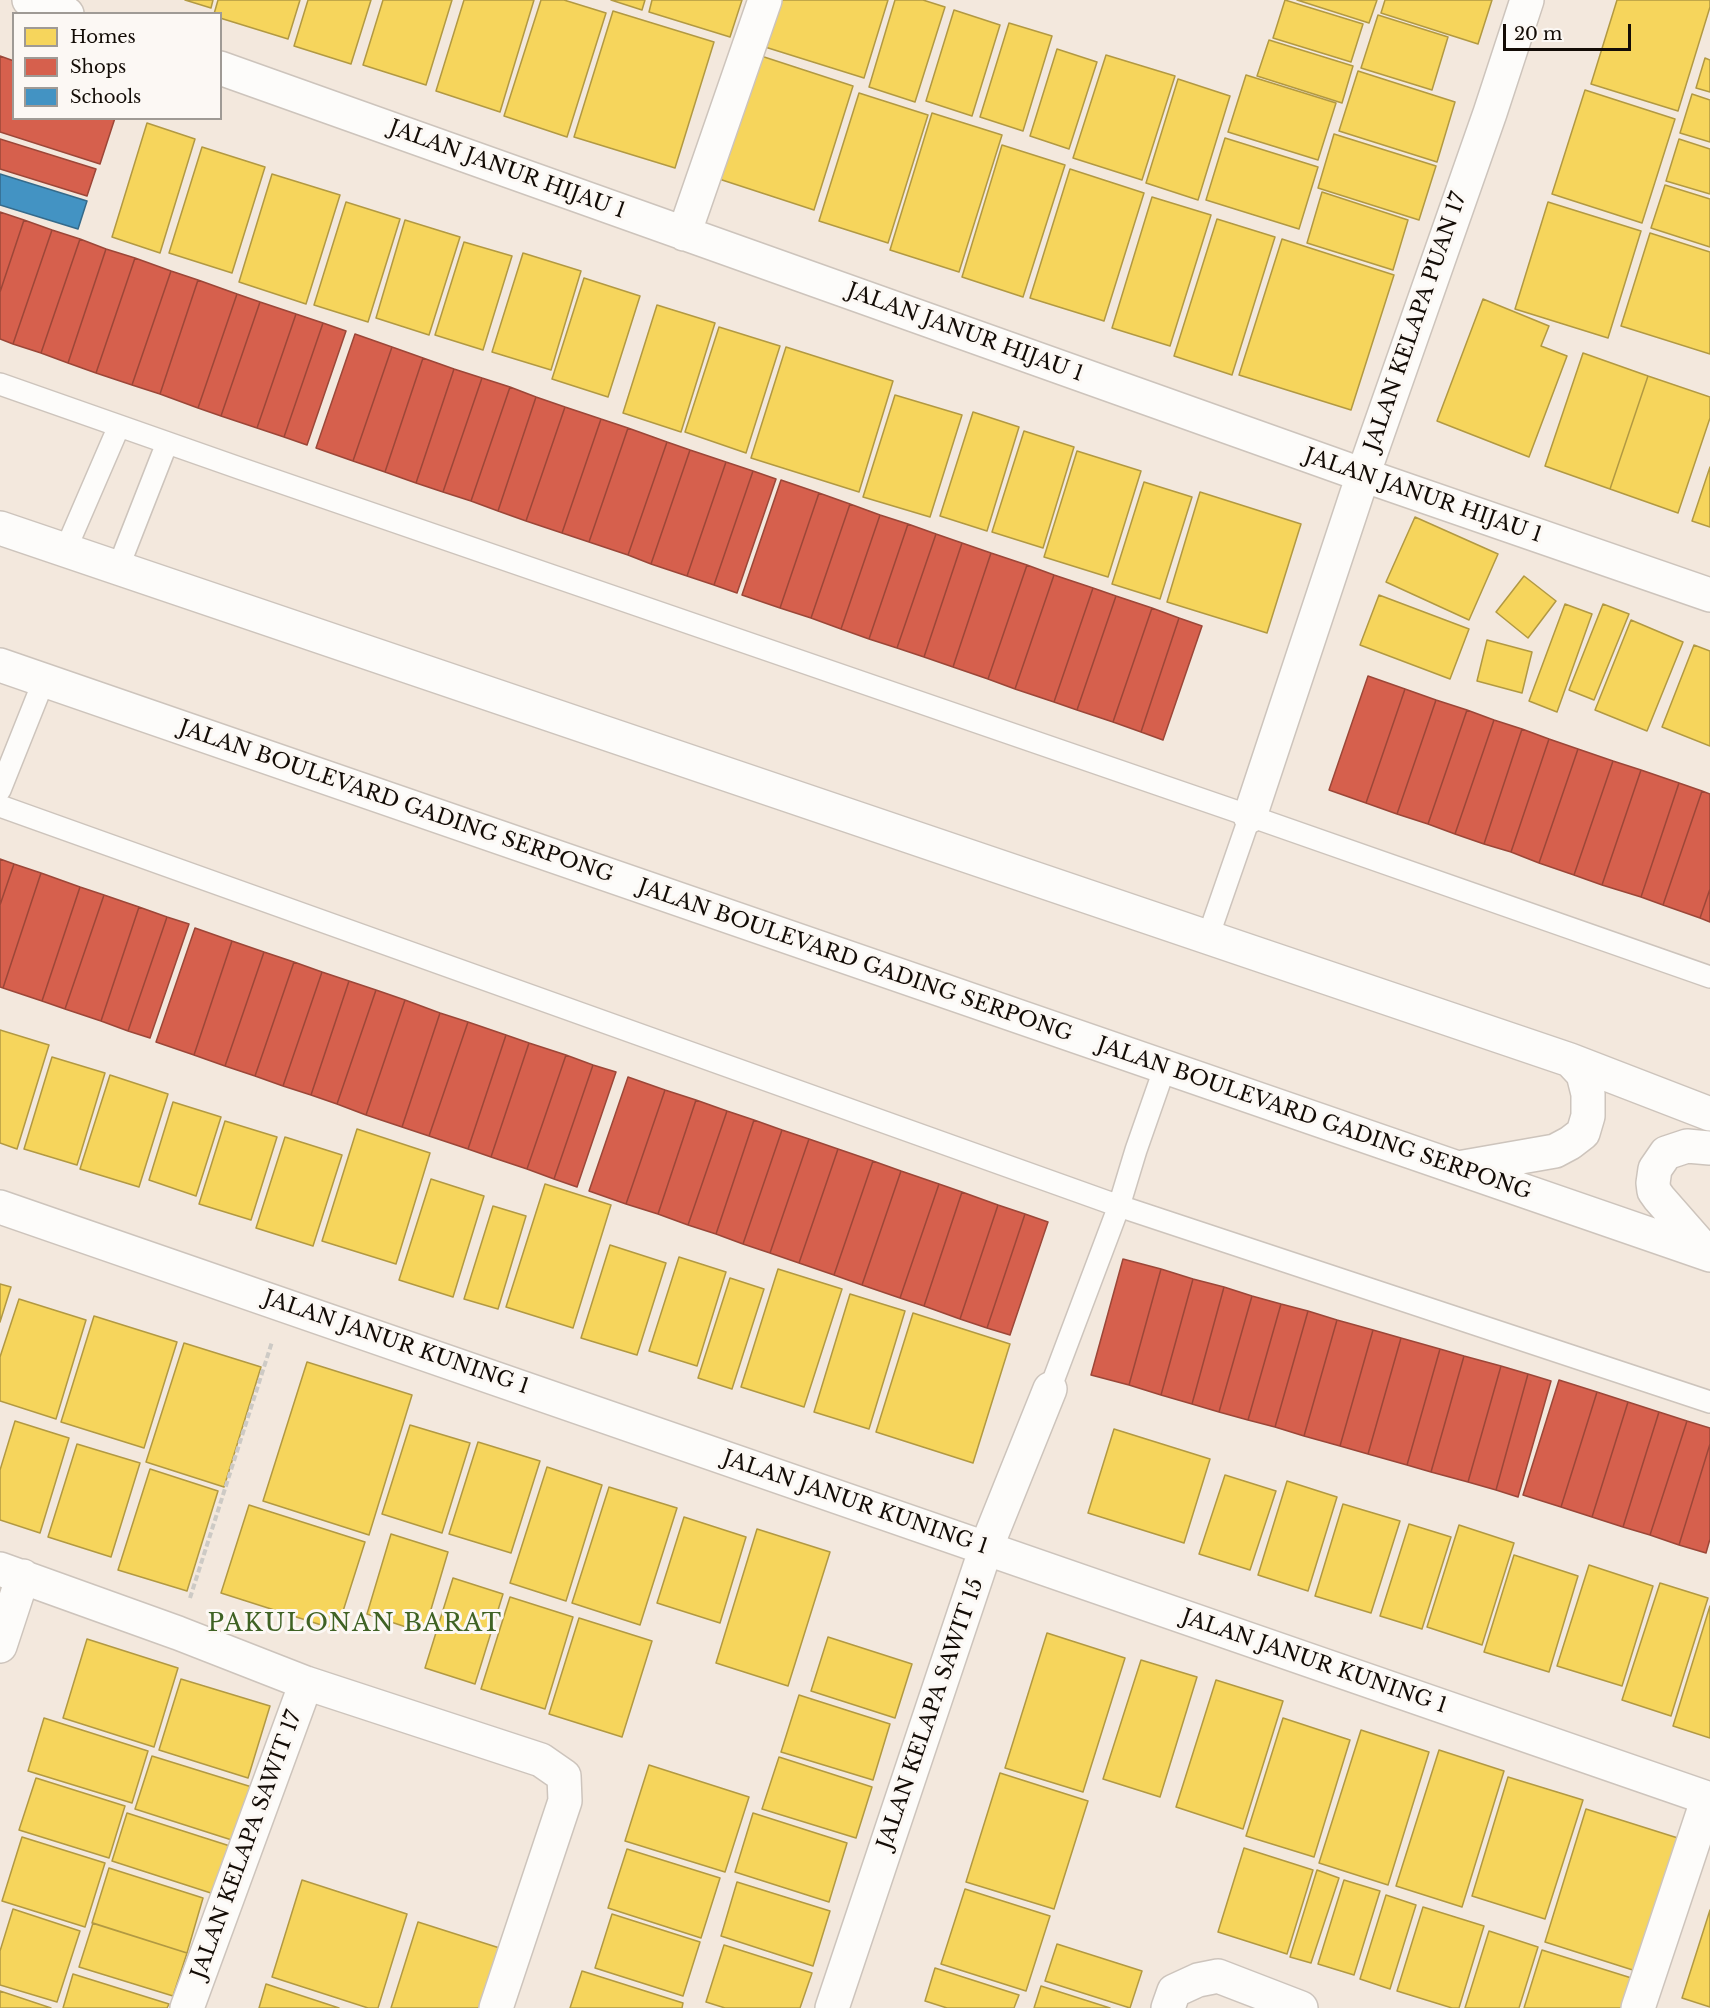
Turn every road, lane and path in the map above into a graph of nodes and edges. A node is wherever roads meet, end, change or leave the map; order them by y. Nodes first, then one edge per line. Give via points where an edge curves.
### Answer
1 (28, 0) edge
2 (765, 0) edge
3 (1527, 0) edge
4 (61, 12) edge
5 (222, 69) edge
6 (684, 234) junction
7 (0, 384) edge
8 (119, 426) junction
9 (168, 443) junction
10 (1363, 475) junction
11 (0, 528) edge
12 (65, 550) junction
13 (118, 568) junction
14 (1710, 595) edge
15 (0, 665) edge
16 (44, 680) junction
17 (0, 790) edge
18 (0, 806) edge
19 (1250, 816) junction
20 (1208, 937) junction
21 (1710, 977) edge
22 (1570, 1060) junction
23 (1165, 1068) junction
24 (1710, 1114) edge
25 (1710, 1148) edge
26 (1456, 1168) junction
27 (1119, 1206) junction
28 (0, 1207) edge
29 (1710, 1255) edge
30 (284, 1305) junction
31 (1050, 1389) joint
32 (1710, 1402) edge
33 (986, 1548) junction
34 (11, 1573) edge
35 (178, 1633) junction
36 (0, 1646) edge
37 (306, 1683) junction
38 (1709, 1799) edge
39 (1171, 2000) edge
40 (187, 2008) edge
41 (496, 2008) edge
42 (832, 2008) edge
43 (1301, 2008) edge
44 (1638, 2008) edge

1 - 4 street
2 - 6 street
3 - 10 street, JALAN KELAPA PUAN 17
5 - 6 street, JALAN JANUR HIJAU 1
6 - 10 street, JALAN JANUR HIJAU 1
7 - 8 lane
8 - 9 lane
8 - 12 lane
9 - 13 lane
9 - 19 lane
10 - 14 street, JALAN JANUR HIJAU 1
10 - 19 street, JALAN KELAPA PUAN 17
11 - 12 street
12 - 13 street
13 - 20 street
15 - 16 street, JALAN BOULEVARD GADING SERPONG
16 - 17 lane
16 - 23 street, JALAN BOULEVARD GADING SERPONG
18 - 27 lane
19 - 20 lane
19 - 21 lane
20 - 22 street
22 - 24 street
22 - 26 street via 1583,1074 1588,1094 1583,1133 1555,1151
23 - 26 street, JALAN BOULEVARD GADING SERPONG
23 - 27 lane
25 - 29 street via 1687,1146 1666,1153 1655,1169 1653,1183 1659,1198
26 - 29 street, JALAN BOULEVARD GADING SERPONG
27 - 31 lane
27 - 32 lane
28 - 30 street, JALAN JANUR KUNING 1
30 - 33 street, JALAN JANUR KUNING 1
30 - 35 path
31 - 33 street, JALAN KELAPA SAWIT 15
33 - 38 street, JALAN JANUR KUNING 1
33 - 42 street, JALAN KELAPA SAWIT 15
34 - 35 street
34 - 36 street
35 - 37 street
37 - 40 street, JALAN KELAPA SAWIT 17
37 - 41 street via 541,1760 564,1776 564,1801
38 - 44 street
39 - 43 street via 1198,1980 1218,1976

